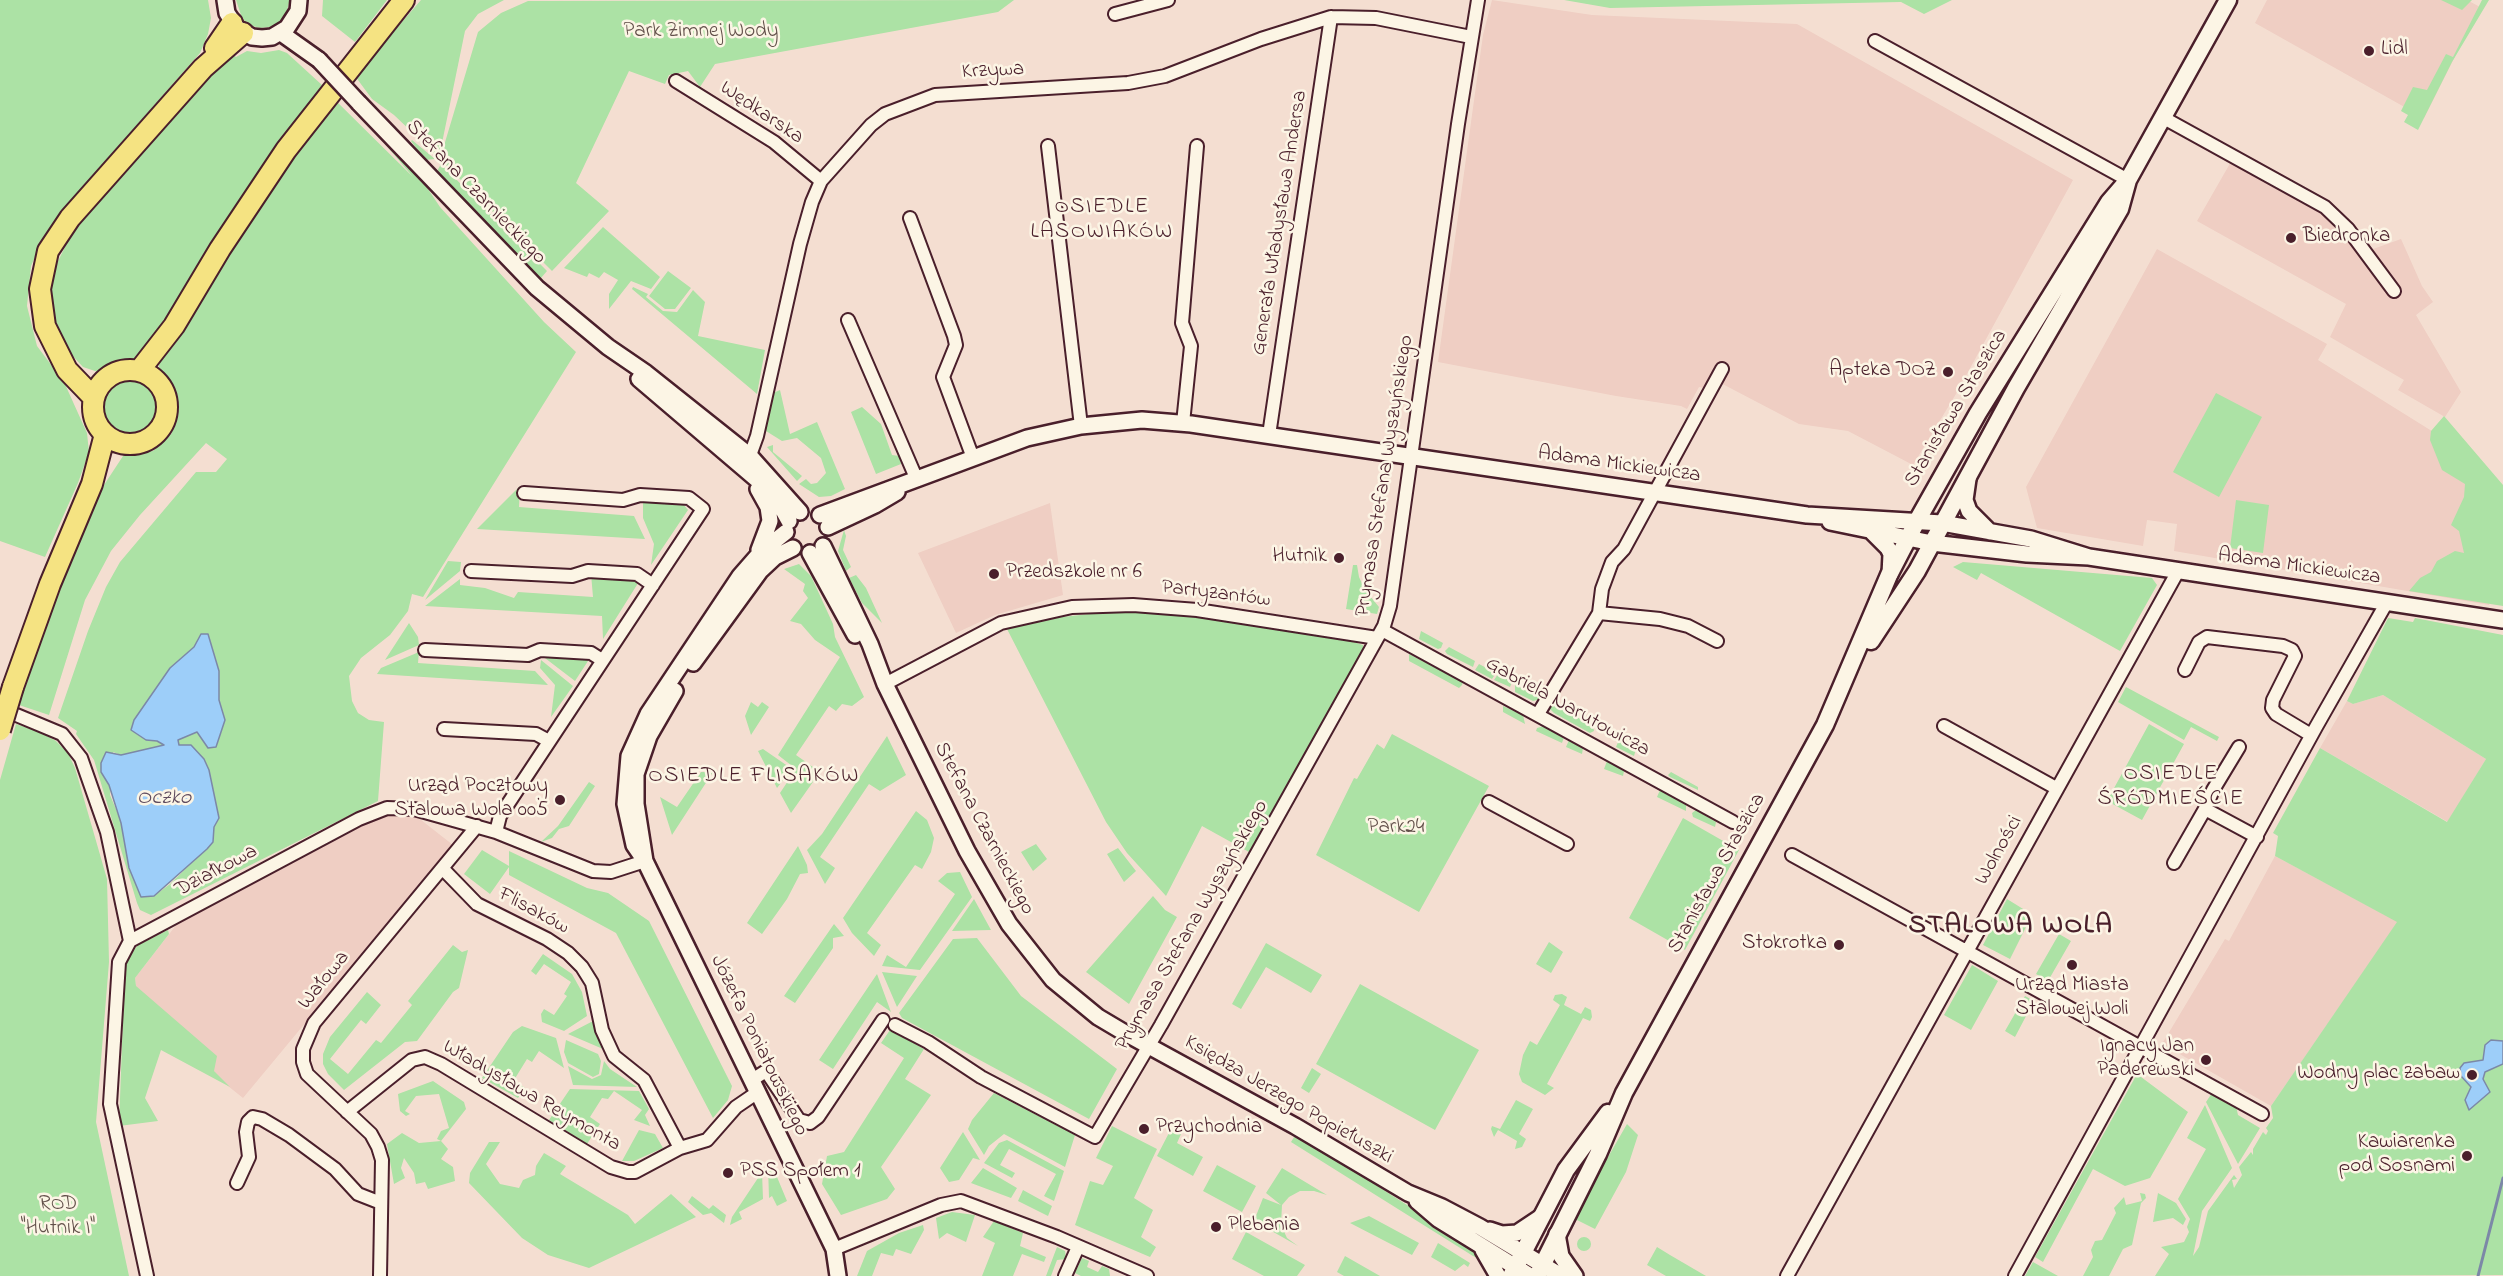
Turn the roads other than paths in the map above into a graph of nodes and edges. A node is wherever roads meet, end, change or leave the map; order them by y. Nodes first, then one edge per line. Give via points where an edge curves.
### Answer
1 (225, 0) edge
2 (299, 0) edge
3 (404, 0) edge
4 (1168, 0) edge
5 (1478, 0) edge
6 (2228, 0) edge
7 (1115, 14) dead end
8 (1331, 17) junction
9 (238, 28) junction
10 (287, 28) junction
11 (1471, 37) junction
12 (1875, 41) dead end
13 (676, 81) dead end
14 (2162, 117) junction
15 (1048, 146) dead end
16 (1197, 146) dead end
17 (2128, 180) junction
18 (821, 181) junction
19 (910, 218) dead end
20 (2394, 291) dead end
21 (848, 320) dead end
22 (608, 347) junction
23 (1722, 369) dead end
24 (147, 376) junction
25 (99, 390) junction
26 (1183, 423) junction
27 (1081, 426) junction
28 (1269, 435) junction
29 (114, 438) junction
30 (749, 455) junction
31 (1410, 456) junction
32 (973, 458) junction
33 (748, 471) junction
34 (1969, 474) junction
35 (917, 480) junction
36 (524, 493) dead end
37 (1653, 493) junction
38 (1823, 517) junction
39 (1917, 520) junction
40 (824, 521) junction
41 (792, 522) junction
42 (1942, 523) junction
43 (1871, 531) junction
44 (1990, 532) junction
45 (1907, 539) junction
46 (1932, 543) junction
47 (793, 548) junction
48 (817, 549) junction
49 (757, 556) junction
50 (2089, 557) junction
51 (471, 571) dead end
52 (2178, 571) junction
53 (1890, 575) junction
54 (653, 585) junction
55 (2387, 602) junction
56 (1599, 613) junction
57 (2503, 620) edge
58 (1380, 634) junction
59 (1717, 641) dead end
60 (425, 650) dead end
61 (602, 660) junction
62 (2185, 670) dead end
63 (1849, 675) junction
64 (885, 684) junction
65 (0, 709) edge
66 (1538, 714) junction
67 (1944, 726) dead end
68 (444, 729) dead end
69 (0, 730) edge
70 (2311, 735) junction
71 (549, 741) junction
72 (2239, 747) dead end
73 (2056, 788) junction
74 (1489, 802) dead end
75 (2205, 809) junction
76 (1732, 822) dead end
77 (477, 826) junction
78 (496, 832) junction
79 (2257, 837) junction
80 (1567, 844) dead end
81 (1792, 855) dead end
82 (645, 861) junction
83 (2174, 863) dead end
84 (442, 869) junction
85 (130, 941) junction
86 (1968, 951) junction
87 (1147, 1045) junction
88 (2141, 1047) junction
89 (755, 1086) junction
90 (1623, 1093) junction
91 (347, 1112) junction
92 (2262, 1114) dead end
93 (680, 1149) junction
94 (237, 1183) dead end
95 (1408, 1193) junction
96 (381, 1203) junction
97 (1541, 1217) junction
98 (1479, 1227) junction
99 (1557, 1234) junction
100 (1477, 1244) junction
101 (1078, 1247) junction
102 (834, 1249) junction
103 (1516, 1266) edge
104 (1536, 1273) edge
105 (1792, 1275) edge
106 (147, 1276) edge
107 (380, 1276) edge
108 (838, 1276) edge
109 (1065, 1276) edge
110 (1147, 1276) edge
111 (1498, 1276) edge
112 (1561, 1276) edge
113 (1575, 1276) edge
114 (2015, 1276) edge

1 - 9 street
2 - 10 street
3 - 24 main road via 281,158 220,249
4 - 7 street
5 - 11 street, Prymasa Stefana Wyszyńskiego
6 - 14 main road, Stanisława Staszica
8 - 11 street, Krzywa via 1376,18
8 - 18 street, Krzywa via 1165,76 1128,83 935,95 885,114
8 - 28 street, Generała Władysława Andersa
9 - 10 street via 262,38
9 - 25 main road via 70,218 51,246 39,294 45,326 71,375
10 - 22 street, Stefana Czarnieckiego, bridge via 514,267
11 - 31 street, Prymasa Stefana Wyszyńskiego
12 - 17 street
13 - 18 street, Wędkarska via 774,142
14 - 17 main road, Stanisława Staszica
14 - 20 street via 2325,207 2348,229
15 - 27 street
16 - 26 street via 1182,323 1191,346
17 - 34 main road, Stanisława Staszica via 2120,209
17 - 39 main road, Stanisława Staszica via 2109,202 1973,421
18 - 30 street, Krzywa via 800,244 757,436
19 - 32 street via 954,336 956,345 943,377
21 - 35 street
22 - 30 street, Stefana Czarnieckiego
22 - 33 street, Stefana Czarnieckiego via 646,386
23 - 37 street
24 - 25 main road via 117,372
24 - 29 main road via 166,401 162,424 145,440
25 - 29 main road via 94,416
26 - 27 street, Adama Mickiewicza via 1142,420
26 - 28 street, Adama Mickiewicza
27 - 32 street, Adama Mickiewicza via 1027,438
28 - 31 street, Adama Mickiewicza
29 - 69 main road, bridge via 50,584
30 - 33 street, Krzywa
30 - 41 street, Stefana Czarnieckiego
31 - 37 street, Adama Mickiewicza
31 - 58 street, Prymasa Stefana Wyszyńskiego via 1390,606
32 - 35 street, Adama Mickiewicza
33 - 41 street, Stefana Czarnieckiego
33 - 49 street via 769,513 768,530
34 - 42 main road, Stanisława Staszica
34 - 44 street via 1965,500 1969,511
35 - 40 street, Adama Mickiewicza via 875,506
36 - 54 street via 623,500 640,495 689,498 699,504 701,514
37 - 38 street, Adama Mickiewicza
37 - 56 street via 1624,549 1612,562 1602,589
38 - 39 street, Adama Mickiewicza
38 - 43 street, Adama Mickiewicza
39 - 42 street, Adama Mickiewicza
39 - 45 main road, Stanisława Staszica
40 - 41 street
40 - 48 street via 828,534
41 - 47 street
41 - 49 street, Józefa Poniatowskiego
42 - 44 street, Adama Mickiewicza
42 - 46 main road, Stanisława Staszica
43 - 45 street, Adama Mickiewicza
43 - 53 street via 1891,554
44 - 50 street, Adama Mickiewicza via 2031,539
45 - 46 street, Adama Mickiewicza
45 - 53 main road, Stanisława Staszica
46 - 50 street, Adama Mickiewicza
46 - 63 main road, Stanisława Staszica
47 - 48 street
47 - 82 street, Józefa Poniatowskiego via 775,557 755,578 694,661 649,736 635,788
48 - 64 street, Stefana Czarnieckiego via 870,644
49 - 82 street, Józefa Poniatowskiego via 718,606 652,707 629,756 625,785 627,823 634,845
50 - 52 street, Adama Mickiewicza
51 - 54 street via 572,576 588,571 627,573 637,574
52 - 55 street, Adama Mickiewicza
52 - 73 street, Wolności
53 - 63 main road, Stanisława Staszica
54 - 61 street
55 - 57 street, Adama Mickiewicza
55 - 70 street
56 - 59 street via 1660,619 1688,626
56 - 66 street
58 - 64 street, Partyzantów via 1197,610 1132,605 1072,608 1001,623
58 - 66 street, Gabriela Narutowicza
58 - 87 street, Prymasa Stefana Wyszyńskiego
60 - 61 street via 528,656 540,650 591,653
61 - 71 street
62 - 70 street via 2199,642 2207,637 2292,650 2295,656 2272,700 2272,708
63 - 90 main road, Stanisława Staszica
64 - 87 street, Stefana Czarnieckiego via 967,851 1026,949 1075,999
65 - 85 street via 62,734 81,758 107,832
66 - 76 street, Gabriela Narutowicza
67 - 73 street
68 - 71 street via 536,734
70 - 79 street
71 - 78 street via 500,816
72 - 75 street
73 - 86 street, Wolności
74 - 80 street
75 - 79 street
75 - 83 street
77 - 78 street, Działkowa
77 - 84 street, Wałowa
77 - 85 street, Działkowa via 402,807 377,810
78 - 82 street, Działkowa via 593,871 611,872
79 - 88 street
81 - 86 street
82 - 89 street, Józefa Poniatowskiego
84 - 91 street, Wałowa via 314,1023 306,1042 303,1062 307,1074
84 - 93 street, Flisaków via 477,904 552,942 582,967 592,983 602,1030 614,1056 644,1080
85 - 106 street via 119,962 110,1104
86 - 88 street
86 - 105 street, Wolności
87 - 89 street, Prymasa Stefana Wyszyńskiego via 1095,1137 981,1077 889,1022 810,1123 799,1120 766,1071
87 - 95 street, Księdza Jerzego Popiełuszki
88 - 92 street
88 - 114 street
89 - 93 street, Władysława Reymonta via 708,1140
89 - 102 street, Józefa Poniatowskiego
90 - 97 main road, Stanisława Staszica via 1566,1170
90 - 99 main road, Stanisława Staszica via 1598,1154
91 - 93 street, Władysława Reymonta via 412,1060 425,1057 620,1171 635,1172
91 - 96 street, Wałowa via 371,1134 378,1147 382,1160
94 - 96 street via 249,1157 248,1122 262,1119 335,1168 358,1194
95 - 98 street, Księdza Jerzego Popiełuszki
95 - 100 street, Księdza Jerzego Popiełuszki via 1438,1219
96 - 107 street, Wałowa
97 - 98 street via 1517,1233 1502,1234
97 - 103 main road, Stanisława Staszica
98 - 103 street, Księdza Jerzego Popiełuszki
99 - 104 main road, Stanisława Staszica
99 - 113 street via 1562,1256
100 - 103 street, Księdza Jerzego Popiełuszki
100 - 111 street
101 - 102 street via 961,1201 941,1205
101 - 109 street
101 - 110 street
102 - 108 street, Józefa Poniatowskiego
103 - 104 street, Księdza Jerzego Popiełuszki
104 - 112 street, Księdza Jerzego Popiełuszki

